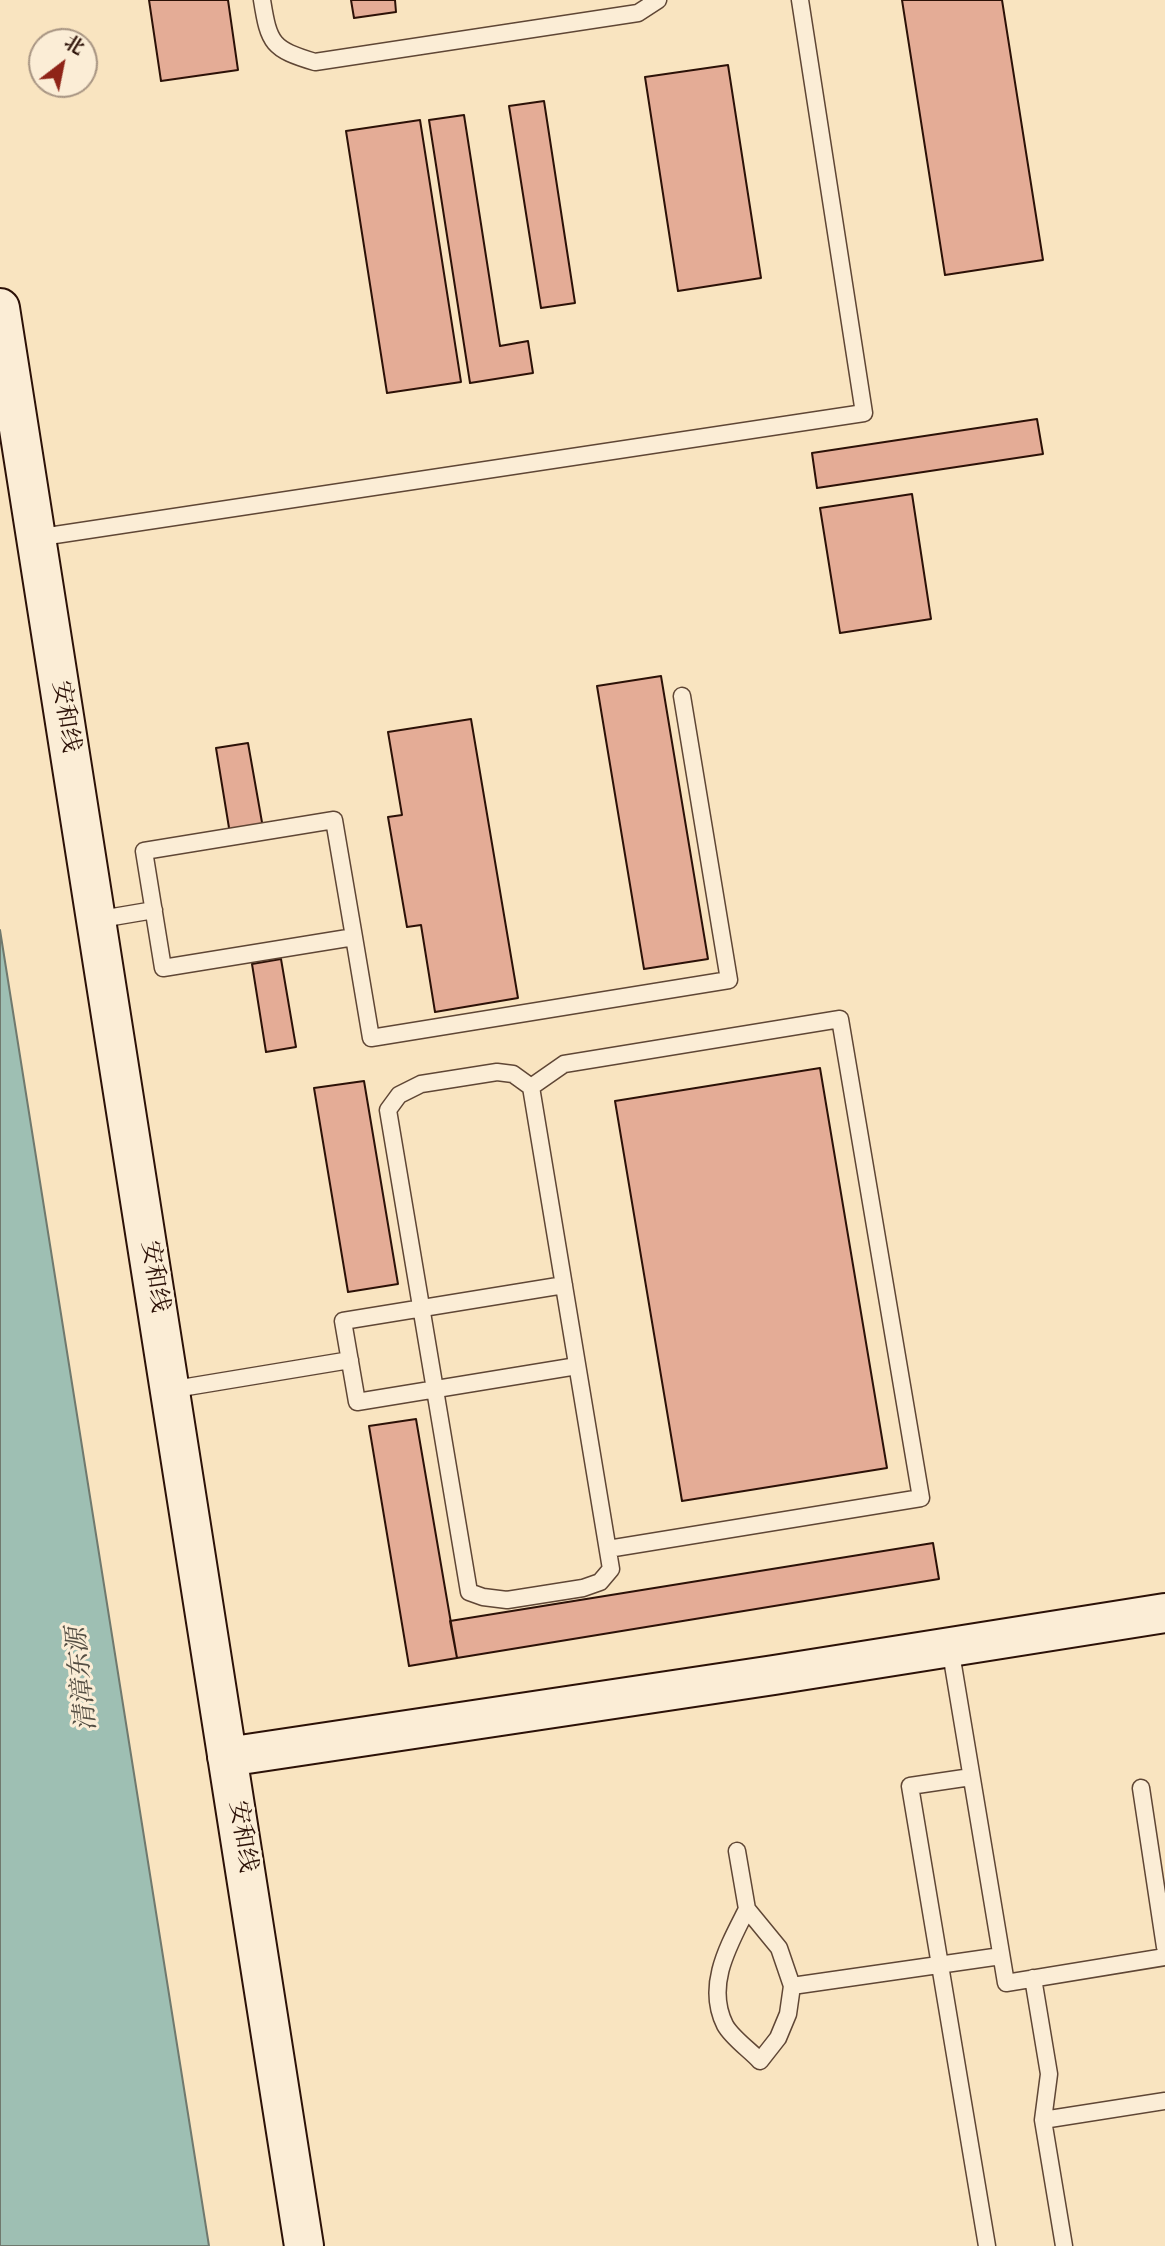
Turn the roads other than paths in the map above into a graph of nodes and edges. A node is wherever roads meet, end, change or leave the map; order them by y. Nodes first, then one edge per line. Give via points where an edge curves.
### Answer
1 (262, 0) edge
2 (658, 0) edge
3 (800, 0) edge
4 (0, 309) edge
5 (35, 538) junction
6 (682, 696) dead end
7 (154, 911) junction
8 (95, 920) junction
9 (354, 937) junction
10 (531, 1087) junction
11 (564, 1285) junction
12 (421, 1308) junction
13 (350, 1360) junction
14 (577, 1366) junction
15 (435, 1389) junction
16 (169, 1390) junction
17 (608, 1549) junction
18 (1165, 1613) edge
19 (950, 1647) junction
20 (227, 1758) junction
21 (971, 1777) junction
22 (1141, 1788) dead end
23 (737, 1851) dead end
24 (747, 1909) junction
25 (1165, 1947) edge
26 (1001, 1956) junction
27 (1165, 1957) edge
28 (940, 1965) junction
29 (1033, 1978) junction
30 (792, 1986) junction
31 (1165, 2101) edge
32 (1042, 2120) junction
33 (304, 2246) edge
34 (987, 2246) edge
35 (1063, 2246) edge

1 - 2 lane via 267,30 275,44 287,54 315,62 638,13
3 - 5 lane via 864,413
4 - 5 main road, 安和线
5 - 8 main road, 安和线
6 - 9 lane via 729,980 371,1038
7 - 8 lane
7 - 9 lane via 163,968
7 - 9 lane via 144,851 334,820
8 - 16 main road, 安和线
10 - 11 lane
10 - 12 lane via 513,1074 497,1072 421,1084 399,1096 388,1110
10 - 17 lane via 564,1064 840,1019 921,1498
11 - 12 lane
11 - 14 lane
12 - 13 lane via 343,1321
12 - 15 lane
13 - 15 lane via 357,1402
13 - 16 lane
14 - 15 lane
14 - 17 lane
15 - 17 lane via 469,1592 507,1600 583,1588 600,1582 611,1569
16 - 20 main road, 安和线
18 - 19 main road
19 - 20 main road
19 - 21 lane
20 - 33 main road, 安和线
21 - 26 lane
21 - 28 lane via 910,1786
22 - 25 lane
23 - 24 lane
24 - 30 lane via 779,1948
24 - 30 lane via 720,1965 717,1996 726,2026 760,2061 778,2038
26 - 28 lane
26 - 29 lane via 1006,1983
27 - 29 lane
28 - 30 lane
28 - 34 lane
29 - 32 lane via 1049,2074
31 - 32 lane
32 - 35 lane

